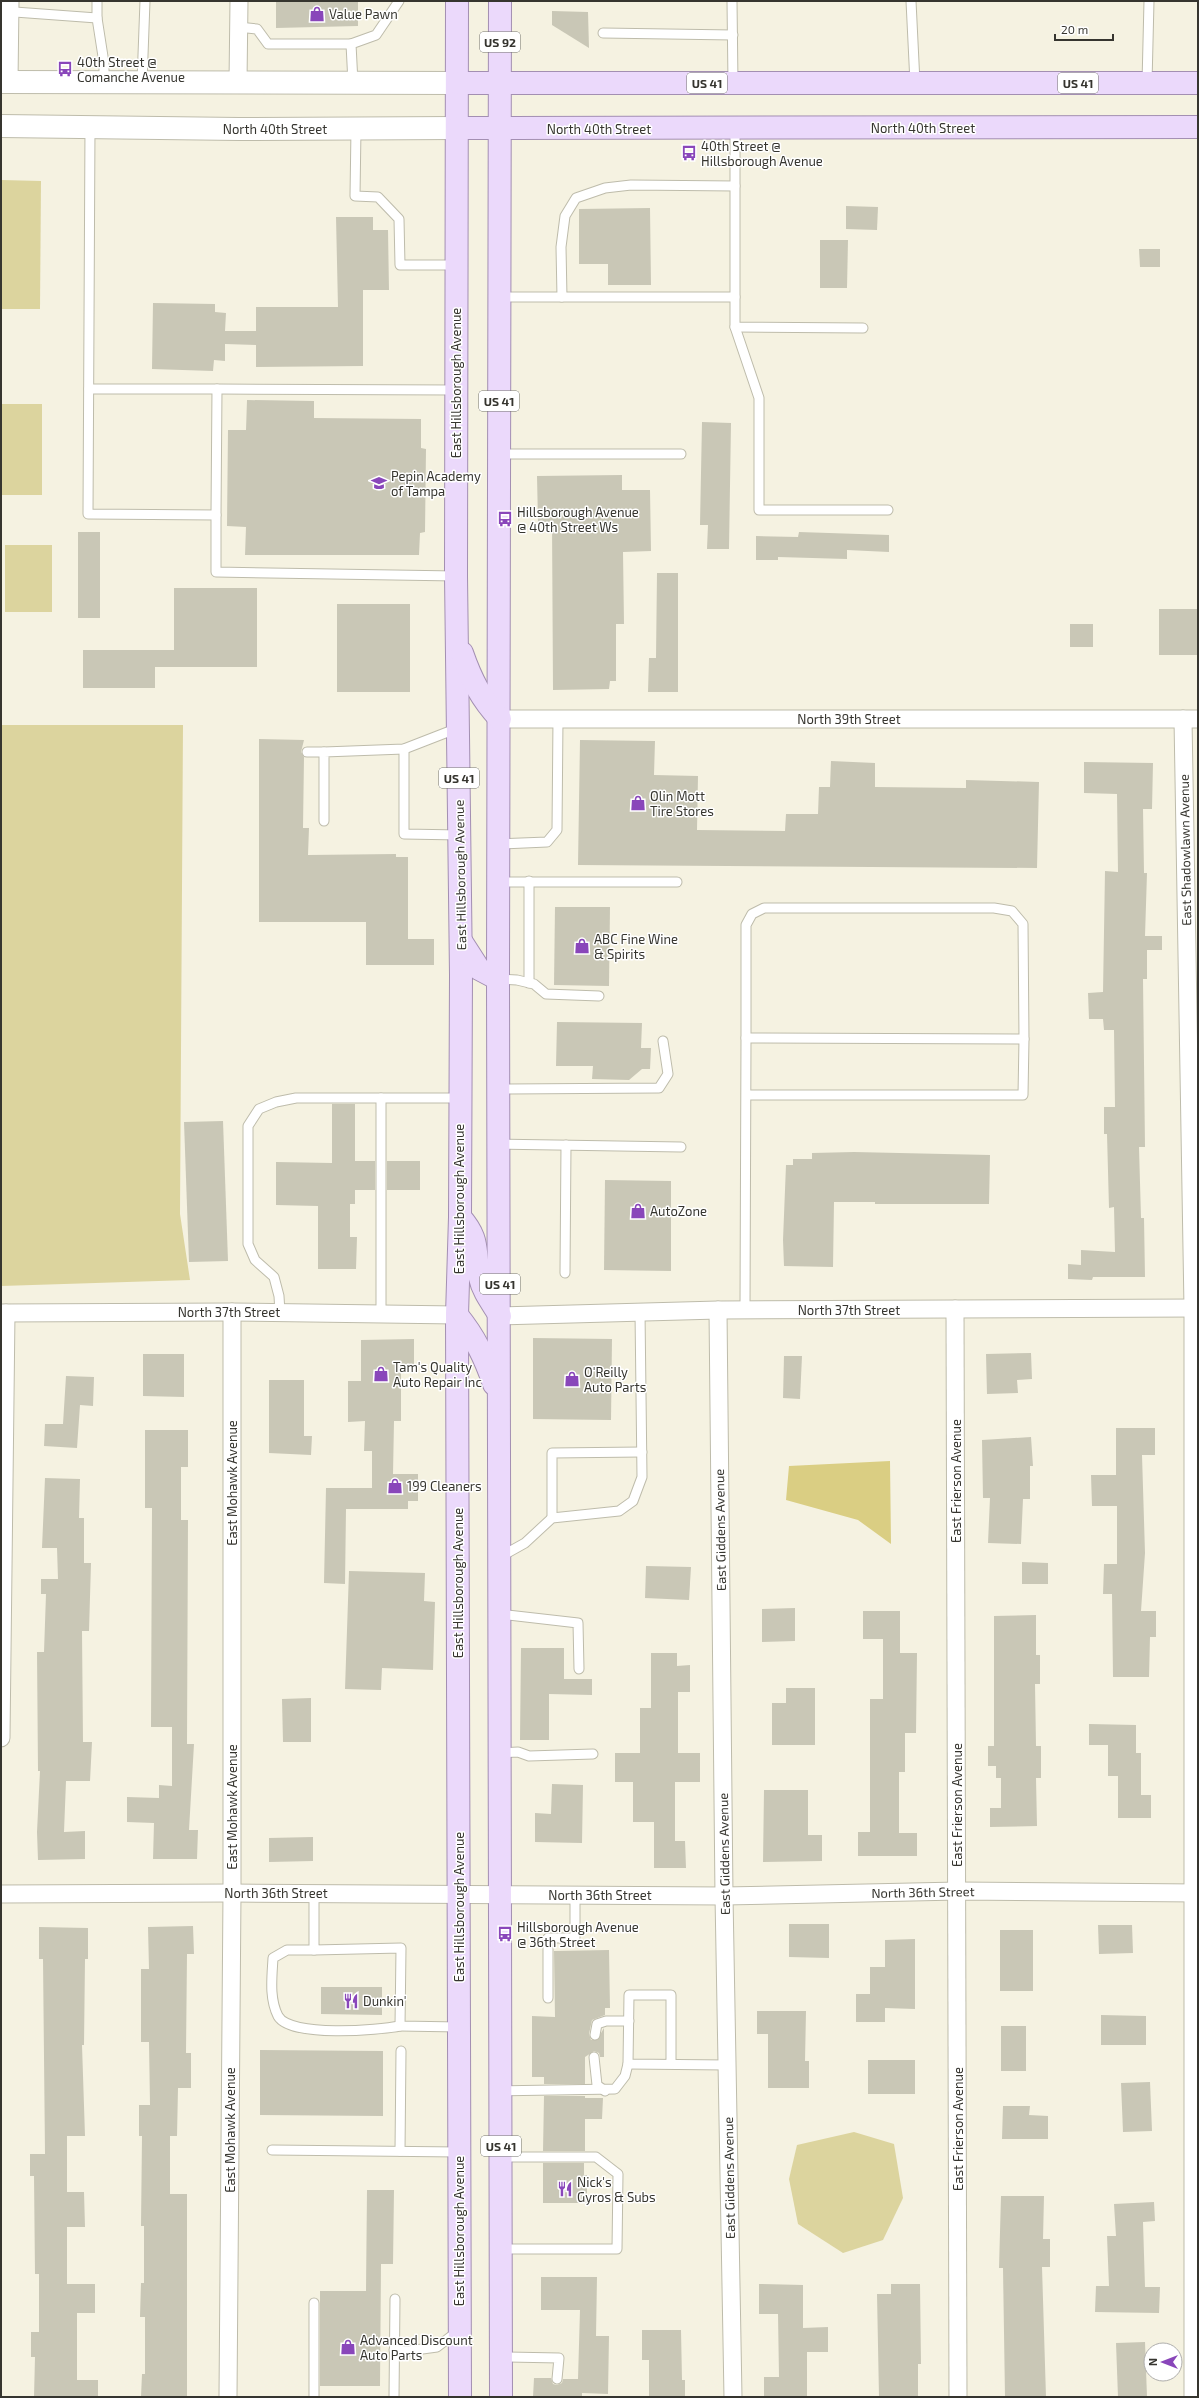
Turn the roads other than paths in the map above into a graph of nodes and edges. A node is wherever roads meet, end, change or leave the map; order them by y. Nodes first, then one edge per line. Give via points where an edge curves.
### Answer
1 (97, 1) edge
2 (145, 1) edge
3 (239, 1) edge
4 (398, 1) edge
5 (457, 1) edge
6 (500, 1) edge
7 (732, 1) edge
8 (911, 1) edge
9 (1149, 1) edge
10 (7, 8) edge
11 (97, 18) junction
12 (238, 27) junction
13 (603, 33) dead end
14 (733, 35) junction
15 (351, 44) junction
16 (5, 82) edge
17 (104, 82) junction
18 (142, 82) junction
19 (238, 82) junction
20 (353, 83) junction
21 (458, 83) junction
22 (499, 83) junction
23 (733, 83) junction
24 (915, 83) junction
25 (1147, 83) junction
26 (1198, 83) edge
27 (1, 126) edge
28 (90, 127) junction
29 (457, 128) junction
30 (735, 128) junction
31 (1198, 128) edge
32 (356, 129) junction
33 (499, 129) junction
34 (735, 186) junction
35 (456, 265) junction
36 (499, 297) junction
37 (562, 297) junction
38 (735, 297) junction
39 (735, 327) junction
40 (863, 328) dead end
41 (89, 388) junction
42 (217, 389) junction
43 (456, 390) junction
44 (499, 454) junction
45 (681, 454) dead end
46 (888, 510) dead end
47 (216, 515) junction
48 (456, 576) junction
49 (457, 639) junction
50 (500, 719) junction
51 (558, 719) junction
52 (1191, 719) edge
53 (449, 731) junction
54 (404, 749) junction
55 (307, 752) dead end
56 (324, 752) junction
57 (324, 821) dead end
58 (460, 835) junction
59 (499, 844) junction
60 (529, 881) junction
61 (499, 882) junction
62 (677, 882) dead end
63 (461, 940) junction
64 (498, 979) junction
65 (529, 983) junction
66 (599, 996) dead end
67 (746, 1038) junction
68 (1024, 1039) junction
69 (663, 1041) dead end
70 (500, 1089) junction
71 (746, 1095) junction
72 (381, 1098) junction
73 (460, 1098) junction
74 (500, 1144) junction
75 (566, 1144) junction
76 (681, 1146) dead end
77 (460, 1217) junction
78 (565, 1273) dead end
79 (1195, 1308) edge
80 (955, 1309) junction
81 (718, 1310) junction
82 (745, 1310) junction
83 (232, 1312) junction
84 (640, 1312) junction
85 (4, 1313) edge
86 (280, 1313) junction
87 (382, 1314) junction
88 (457, 1315) junction
89 (500, 1316) junction
90 (500, 1404) junction
91 (642, 1452) junction
92 (552, 1518) junction
93 (500, 1557) junction
94 (500, 1614) junction
95 (580, 1669) dead end
96 (1, 1738) edge
97 (500, 1753) junction
98 (593, 1754) dead end
99 (958, 1891) junction
100 (232, 1893) junction
101 (314, 1893) junction
102 (1196, 1893) edge
103 (1, 1894) edge
104 (459, 1894) junction
105 (500, 1894) junction
106 (575, 1895) junction
107 (724, 1896) junction
108 (314, 1950) junction
109 (548, 1998) dead end
110 (629, 2021) junction
111 (400, 2026) junction
112 (459, 2027) junction
113 (595, 2035) dead end
114 (401, 2051) dead end
115 (594, 2057) dead end
116 (628, 2064) junction
117 (671, 2064) junction
118 (727, 2065) junction
119 (500, 2091) junction
120 (605, 2091) junction
121 (272, 2150) dead end
122 (400, 2151) junction
123 (459, 2152) junction
124 (501, 2157) junction
125 (501, 2249) junction
126 (395, 2299) dead end
127 (314, 2303) dead end
128 (460, 2330) junction
129 (394, 2350) junction
130 (501, 2357) junction
131 (557, 2379) dead end
132 (228, 2397) edge
133 (314, 2397) edge
134 (394, 2397) edge
135 (460, 2397) edge
136 (501, 2397) edge
137 (733, 2397) edge
138 (958, 2397) edge
139 (1193, 2397) edge

1 - 11 lane
2 - 18 lane
3 - 12 street
4 - 15 lane via 376,35
5 - 21 main road, East Hillsborough Avenue
6 - 22 main road, US 92
7 - 14 lane
8 - 24 lane
9 - 25 lane
10 - 11 lane
10 - 16 street
11 - 17 lane via 104,63
12 - 15 lane via 257,29 268,44
12 - 19 street
13 - 14 lane
14 - 23 lane
15 - 20 lane
16 - 17 main road
17 - 18 main road
18 - 19 main road
19 - 20 main road
20 - 21 main road
21 - 22 main road, US 41
21 - 29 main road, East Hillsborough Avenue / US 41
22 - 23 main road, US 41
22 - 33 main road, US 92
23 - 24 main road, US 41
24 - 25 main road, US 41
25 - 26 main road, US 41
27 - 28 main road, North 40th Street
28 - 32 main road, North 40th Street
28 - 41 lane
29 - 32 main road, North 40th Street
29 - 33 main road, North 40th Street
29 - 35 main road, East Hillsborough Avenue / US 41
30 - 31 main road, North 40th Street
30 - 33 main road, North 40th Street
30 - 34 lane
32 - 35 lane via 356,196 378,197 399,219 400,265
33 - 36 main road, US 41
34 - 37 lane via 631,185 605,188 576,198 565,216 561,247
34 - 38 lane
35 - 43 main road, East Hillsborough Avenue / US 41
36 - 37 lane
36 - 44 main road, US 41
37 - 38 lane
38 - 39 lane
39 - 40 lane
39 - 46 lane via 759,398 758,510
41 - 42 lane
41 - 47 lane via 88,514
42 - 43 lane
42 - 47 lane
43 - 48 main road, East Hillsborough Avenue / US 41
44 - 45 lane
44 - 50 main road, US 41
47 - 48 lane via 216,572
48 - 49 main road, East Hillsborough Avenue / US 41
49 - 50 main road via 472,681 485,704
49 - 53 main road, East Hillsborough Avenue / US 41
50 - 51 street, North 39th Street
50 - 59 main road, US 41
51 - 52 street, North 39th Street
51 - 59 lane via 557,830 547,842
52 - 79 street, East Shadowlawn Avenue
53 - 54 lane
53 - 58 main road, East Hillsborough Avenue / US 41
54 - 56 lane
54 - 58 lane via 404,834
55 - 56 lane
56 - 57 lane
58 - 63 main road, East Hillsborough Avenue / US 41
59 - 61 main road, US 41
60 - 61 lane
60 - 62 lane
60 - 65 lane
61 - 64 main road, US 41
63 - 64 main road via 479,969
63 - 73 main road, East Hillsborough Avenue / US 41
64 - 65 lane
64 - 70 main road, US 41
65 - 66 lane via 546,994
67 - 68 lane
67 - 68 lane via 746,925 752,914 764,908 994,908 1012,911 1023,924
67 - 71 lane
68 - 71 lane via 1023,1095
69 - 70 lane via 668,1074 658,1088
70 - 74 main road, US 41
71 - 82 lane
72 - 73 lane
72 - 86 lane via 296,1098 276,1102 259,1109 248,1126 248,1244 255,1260 274,1278
72 - 87 lane
73 - 77 main road, East Hillsborough Avenue / US 41
74 - 75 lane
74 - 89 main road, US 41
75 - 76 lane
75 - 78 lane
77 - 88 main road, East Hillsborough Avenue / US 41
77 - 89 main road via 476,1240 481,1283
79 - 80 street, North 37th Street
79 - 102 street, East Shadowlawn Avenue
80 - 82 street, North 37th Street
80 - 99 street, East Frierson Avenue
81 - 82 street, North 37th Street
81 - 84 street, North 37th Street
81 - 107 street, East Giddens Avenue
83 - 85 street, North 37th Street
83 - 86 street, North 37th Street
83 - 100 street, East Mohawk Avenue
84 - 89 street, North 37th Street
84 - 91 lane
85 - 96 street
86 - 87 street, North 37th Street
87 - 88 street, North 37th Street
88 - 90 main road via 470,1330 484,1354
88 - 104 main road, East Hillsborough Avenue / US 41
89 - 90 main road, US 41
90 - 93 main road, US 41
91 - 92 lane via 642,1477 633,1501 619,1511
91 - 92 lane via 552,1453
92 - 93 lane via 525,1543
93 - 94 main road, US 41
94 - 95 lane via 578,1623
94 - 97 main road, US 41
97 - 98 lane via 518,1752 529,1756
97 - 105 main road, US 41
99 - 102 street, North 36th Street
99 - 107 street, North 36th Street
99 - 138 street, East Frierson Avenue
100 - 101 street, North 36th Street
100 - 103 street, North 36th Street
100 - 132 street, East Mohawk Avenue
101 - 104 street, North 36th Street
101 - 108 lane
102 - 139 street, East Shadowlawn Avenue
104 - 105 street, North 36th Street
104 - 112 main road, East Hillsborough Avenue / US 41
105 - 106 street, North 36th Street
105 - 119 main road, US 41
106 - 107 street, North 36th Street
106 - 109 lane via 575,1938 548,1938
107 - 118 street, East Giddens Avenue
108 - 111 lane via 401,1948
108 - 111 lane via 287,1950 272,1958 272,2001 279,2018 294,2027 312,2030 383,2029
110 - 113 lane via 606,2021 597,2024
110 - 116 lane
110 - 117 lane via 629,1995 671,1995
111 - 112 lane
112 - 123 main road, East Hillsborough Avenue / US 41
114 - 122 lane
115 - 120 lane via 597,2085
116 - 117 lane
116 - 120 lane via 625,2076 615,2089
117 - 118 lane
118 - 137 street, East Giddens Avenue
119 - 120 lane
119 - 124 main road, US 41
121 - 122 lane
122 - 123 lane
123 - 128 main road, East Hillsborough Avenue / US 41
124 - 125 main road, US 41
124 - 125 lane via 596,2157 618,2174 617,2249
125 - 130 main road, US 41
126 - 129 lane
127 - 133 lane
128 - 129 lane via 437,2347
128 - 135 main road, East Hillsborough Avenue / US 41
129 - 134 lane
130 - 131 lane via 559,2358
130 - 136 main road, US 41

